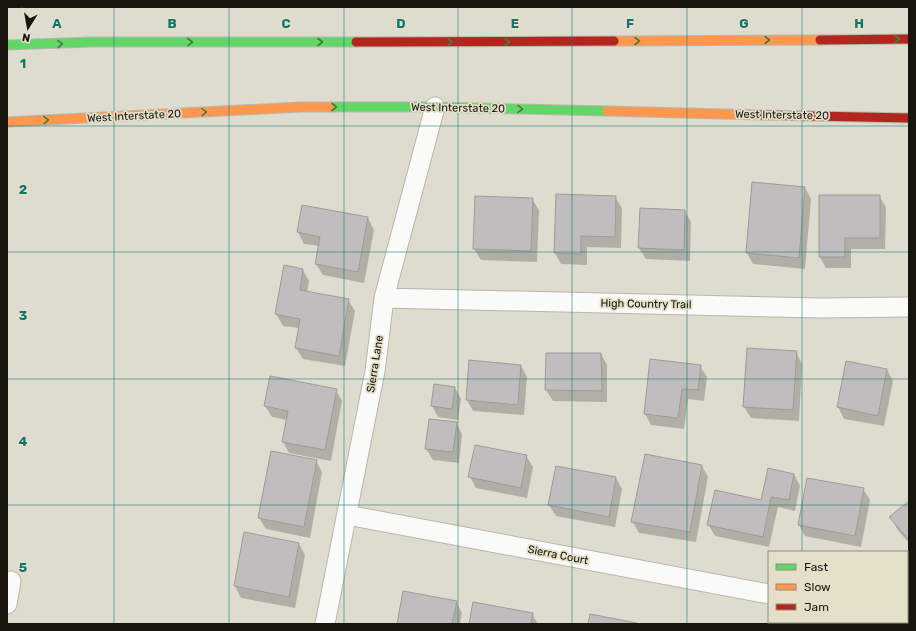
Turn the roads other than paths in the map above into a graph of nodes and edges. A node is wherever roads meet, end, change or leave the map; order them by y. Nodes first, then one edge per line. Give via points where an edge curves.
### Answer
1 (909, 39) edge
2 (7, 45) edge
3 (435, 107) junction
4 (909, 118) edge
5 (7, 122) edge
6 (384, 298) junction
7 (909, 307) edge
8 (347, 515) junction
9 (11, 581) dead end
10 (768, 594) edge
11 (7, 604) edge
12 (325, 624) edge

2 -> 1 main road via 92,42
3 -> 4 main road, West Interstate 20
5 -> 3 main road, West Interstate 20 via 301,106
3 - 6 street, Sierra Lane
6 - 7 street, High Country Trail via 821,308
6 - 8 street, Sierra Lane via 375,371
8 - 10 street, Sierra Court
8 - 12 street, Sierra Lane
9 - 11 street

